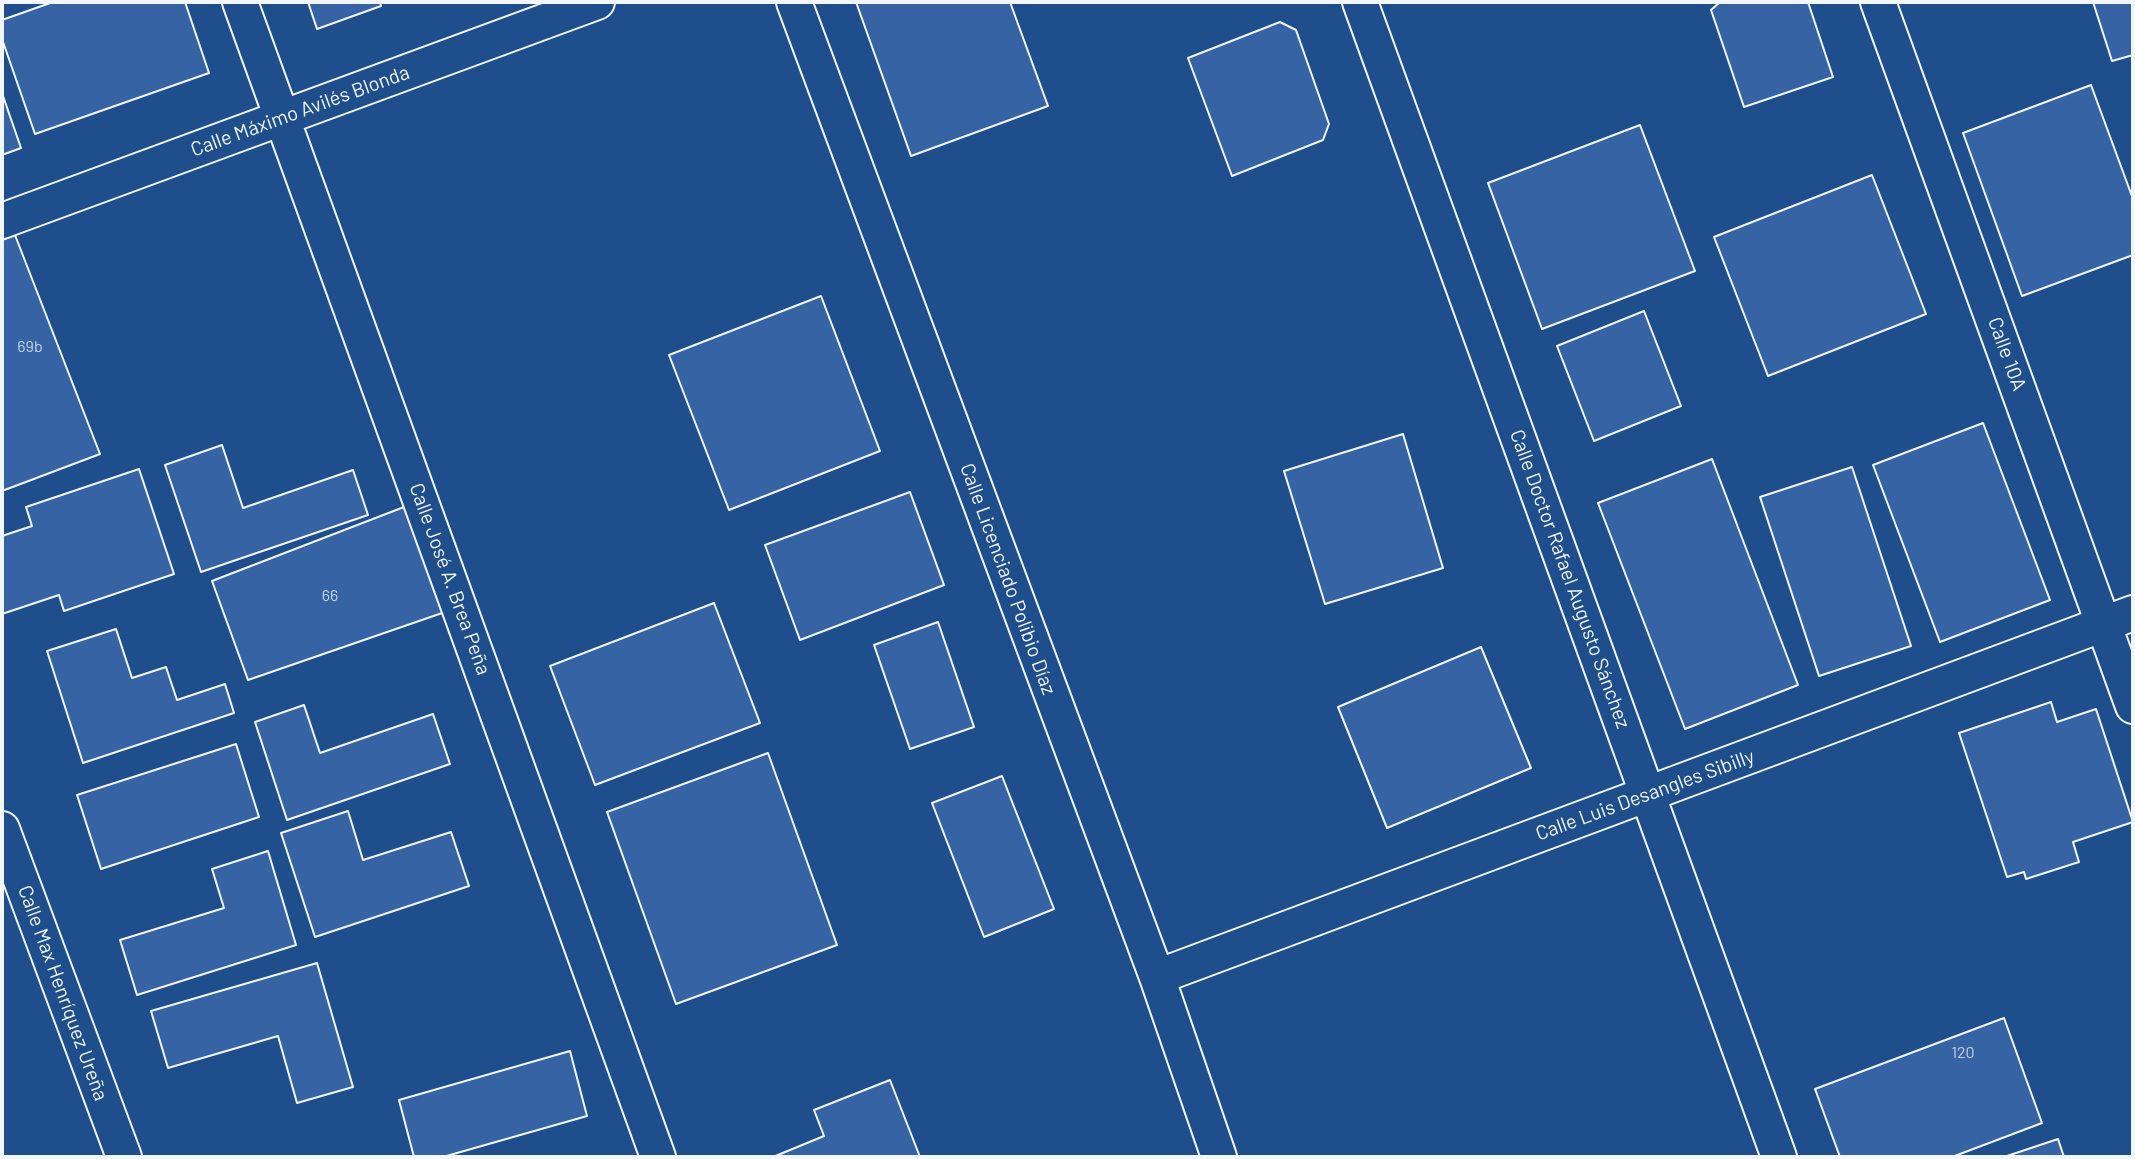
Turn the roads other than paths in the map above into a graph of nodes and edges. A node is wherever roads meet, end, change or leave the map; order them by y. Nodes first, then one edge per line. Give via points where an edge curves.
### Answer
1 (240, 2) edge
2 (597, 2) edge
3 (794, 2) edge
4 (1360, 2) edge
5 (1878, 2) edge
6 (283, 117) junction
7 (2, 221) edge
8 (2118, 619) edge
9 (2133, 706) edge
10 (1649, 794) junction
11 (2, 829) edge
12 (1157, 977) junction
13 (124, 1157) edge
14 (658, 1157) edge
15 (1219, 1157) edge
16 (1779, 1157) edge

1 - 6 street, Calle José A. Brea Peña
2 - 6 street, Calle Máximo Avilés Blonda
3 - 12 street, Calle Licenciado Polibio Díaz
4 - 10 street, Calle Doctor Rafael Augusto Sánchez
5 - 8 street, Calle 10A
6 - 7 street, Calle Máximo Avilés Blonda
6 - 14 street, Calle José A. Brea Peña
8 - 9 street, Calle 10A
8 - 10 street, Calle Luis Desangles Sibilly
10 - 12 street, Calle Luis Desangles Sibilly
10 - 16 street, Calle Doctor Rafael Augusto Sánchez
11 - 13 street, Calle Max Henríquez Ureña
12 - 15 street, Calle Licenciado Polibio Díaz

